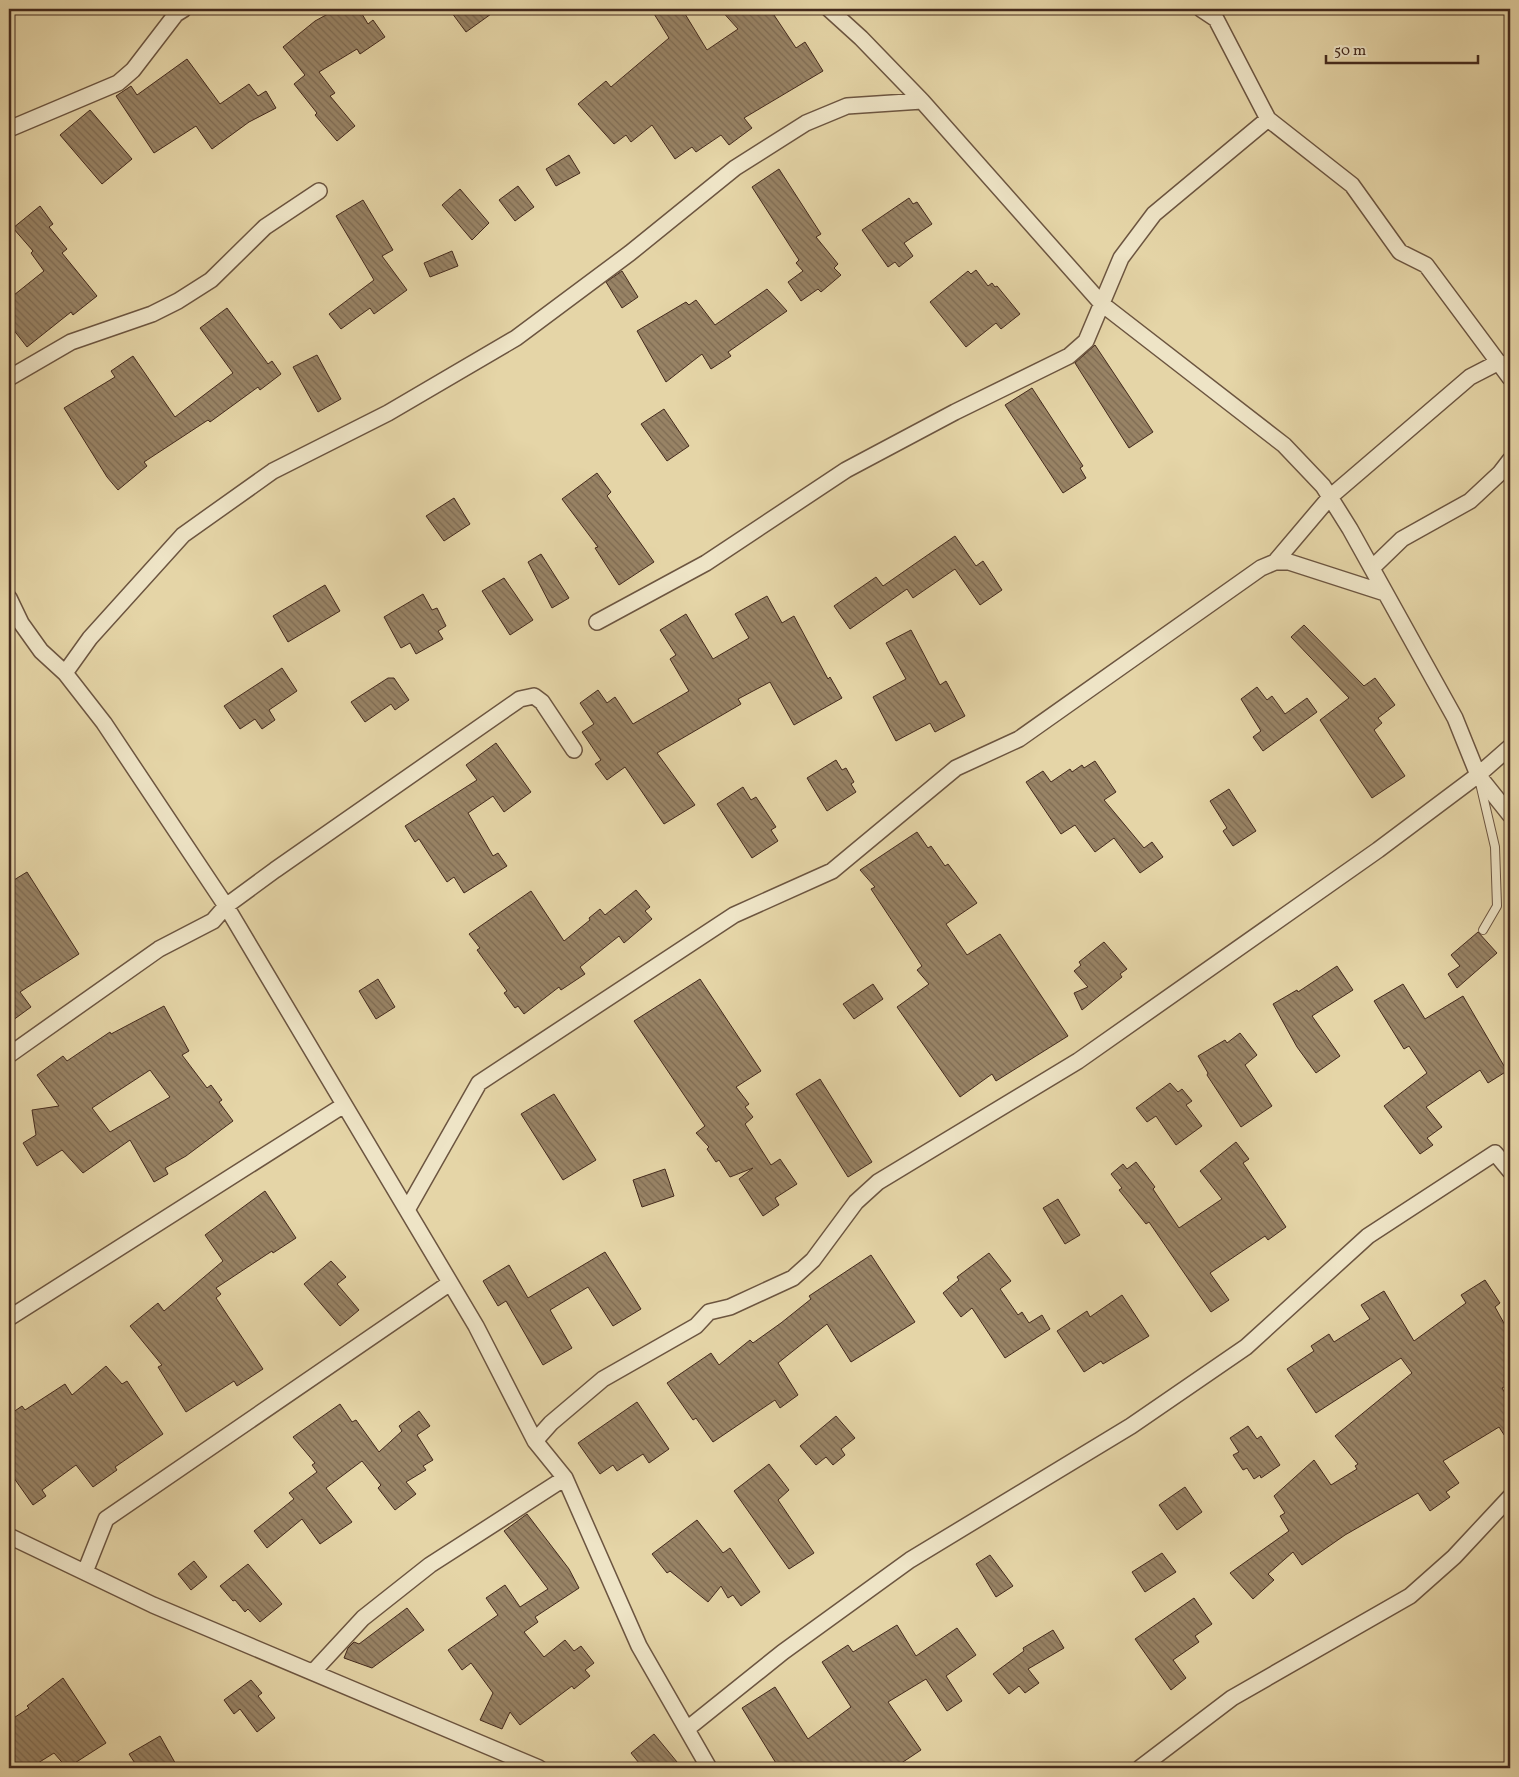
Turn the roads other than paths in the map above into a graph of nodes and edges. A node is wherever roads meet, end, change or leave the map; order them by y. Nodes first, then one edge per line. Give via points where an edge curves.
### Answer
1 (184, 9) edge
2 (829, 9) edge
3 (1201, 9) edge
4 (922, 101) junction
5 (1268, 119) junction
6 (9, 129) edge
7 (319, 191) dead end
8 (1102, 304) junction
9 (1499, 362) junction
10 (9, 378) edge
11 (1510, 378) edge
12 (1510, 460) edge
13 (1330, 497) junction
14 (1275, 562) junction
15 (1372, 568) junction
16 (1385, 593) junction
17 (9, 598) edge
18 (597, 622) dead end
19 (65, 673) junction
20 (1510, 747) edge
21 (574, 750) dead end
22 (1478, 775) junction
23 (1510, 815) edge
24 (226, 906) junction
25 (1483, 930) dead end
26 (9, 1055) edge
27 (344, 1104) junction
28 (1510, 1171) edge
29 (407, 1210) junction
30 (450, 1283) junction
31 (9, 1318) edge
32 (535, 1441) junction
33 (565, 1478) junction
34 (1510, 1497) edge
35 (9, 1536) edge
36 (85, 1572) junction
37 (313, 1672) junction
38 (687, 1729) junction
39 (539, 1768) edge
40 (710, 1768) edge
41 (1140, 1768) edge

1 - 6 street via 176,14 133,70 118,83
2 - 4 street
3 - 5 street via 1216,19
4 - 8 street
4 - 19 street via 847,106 806,123 735,168 630,253 516,338 388,413 273,471 183,535 90,638
5 - 8 street via 1154,214 1121,258
5 - 9 street via 1352,185 1400,252 1426,265
7 - 10 street via 265,227 211,280 178,301 152,314 71,342
8 - 13 street via 1284,445 1324,486
8 - 18 street via 1086,341 1068,356 846,470 706,563
9 - 11 street
9 - 13 street via 1470,376
12 - 15 street via 1470,501 1402,539
13 - 14 street
13 - 15 street
14 - 16 street via 1288,562
14 - 29 street via 1261,568 1019,739 956,768 832,871 734,915 479,1082
15 - 16 street
16 - 22 street via 1455,718
17 - 19 street via 41,652
19 - 24 street via 104,723
20 - 22 street
21 - 24 street via 542,702 534,696 520,700
22 - 23 street
22 - 25 lane via 1495,847 1497,906
22 - 32 street via 1378,850 1078,1062 878,1182 856,1202 813,1260 793,1278 730,1307 709,1312 696,1326 603,1379 551,1422
24 - 26 street via 212,921 159,949
24 - 27 street
27 - 29 street
27 - 31 street
28 - 38 street via 1495,1153 1394,1218 1368,1236 1246,1347 1131,1426 910,1560 783,1652
29 - 30 street
30 - 32 street via 476,1326
30 - 36 street via 106,1519
32 - 33 street
33 - 37 street via 430,1565 363,1618
33 - 38 street via 639,1646
34 - 41 street via 1454,1557 1410,1596 1232,1698
35 - 36 street
36 - 37 street via 152,1606
37 - 39 street
38 - 40 street

